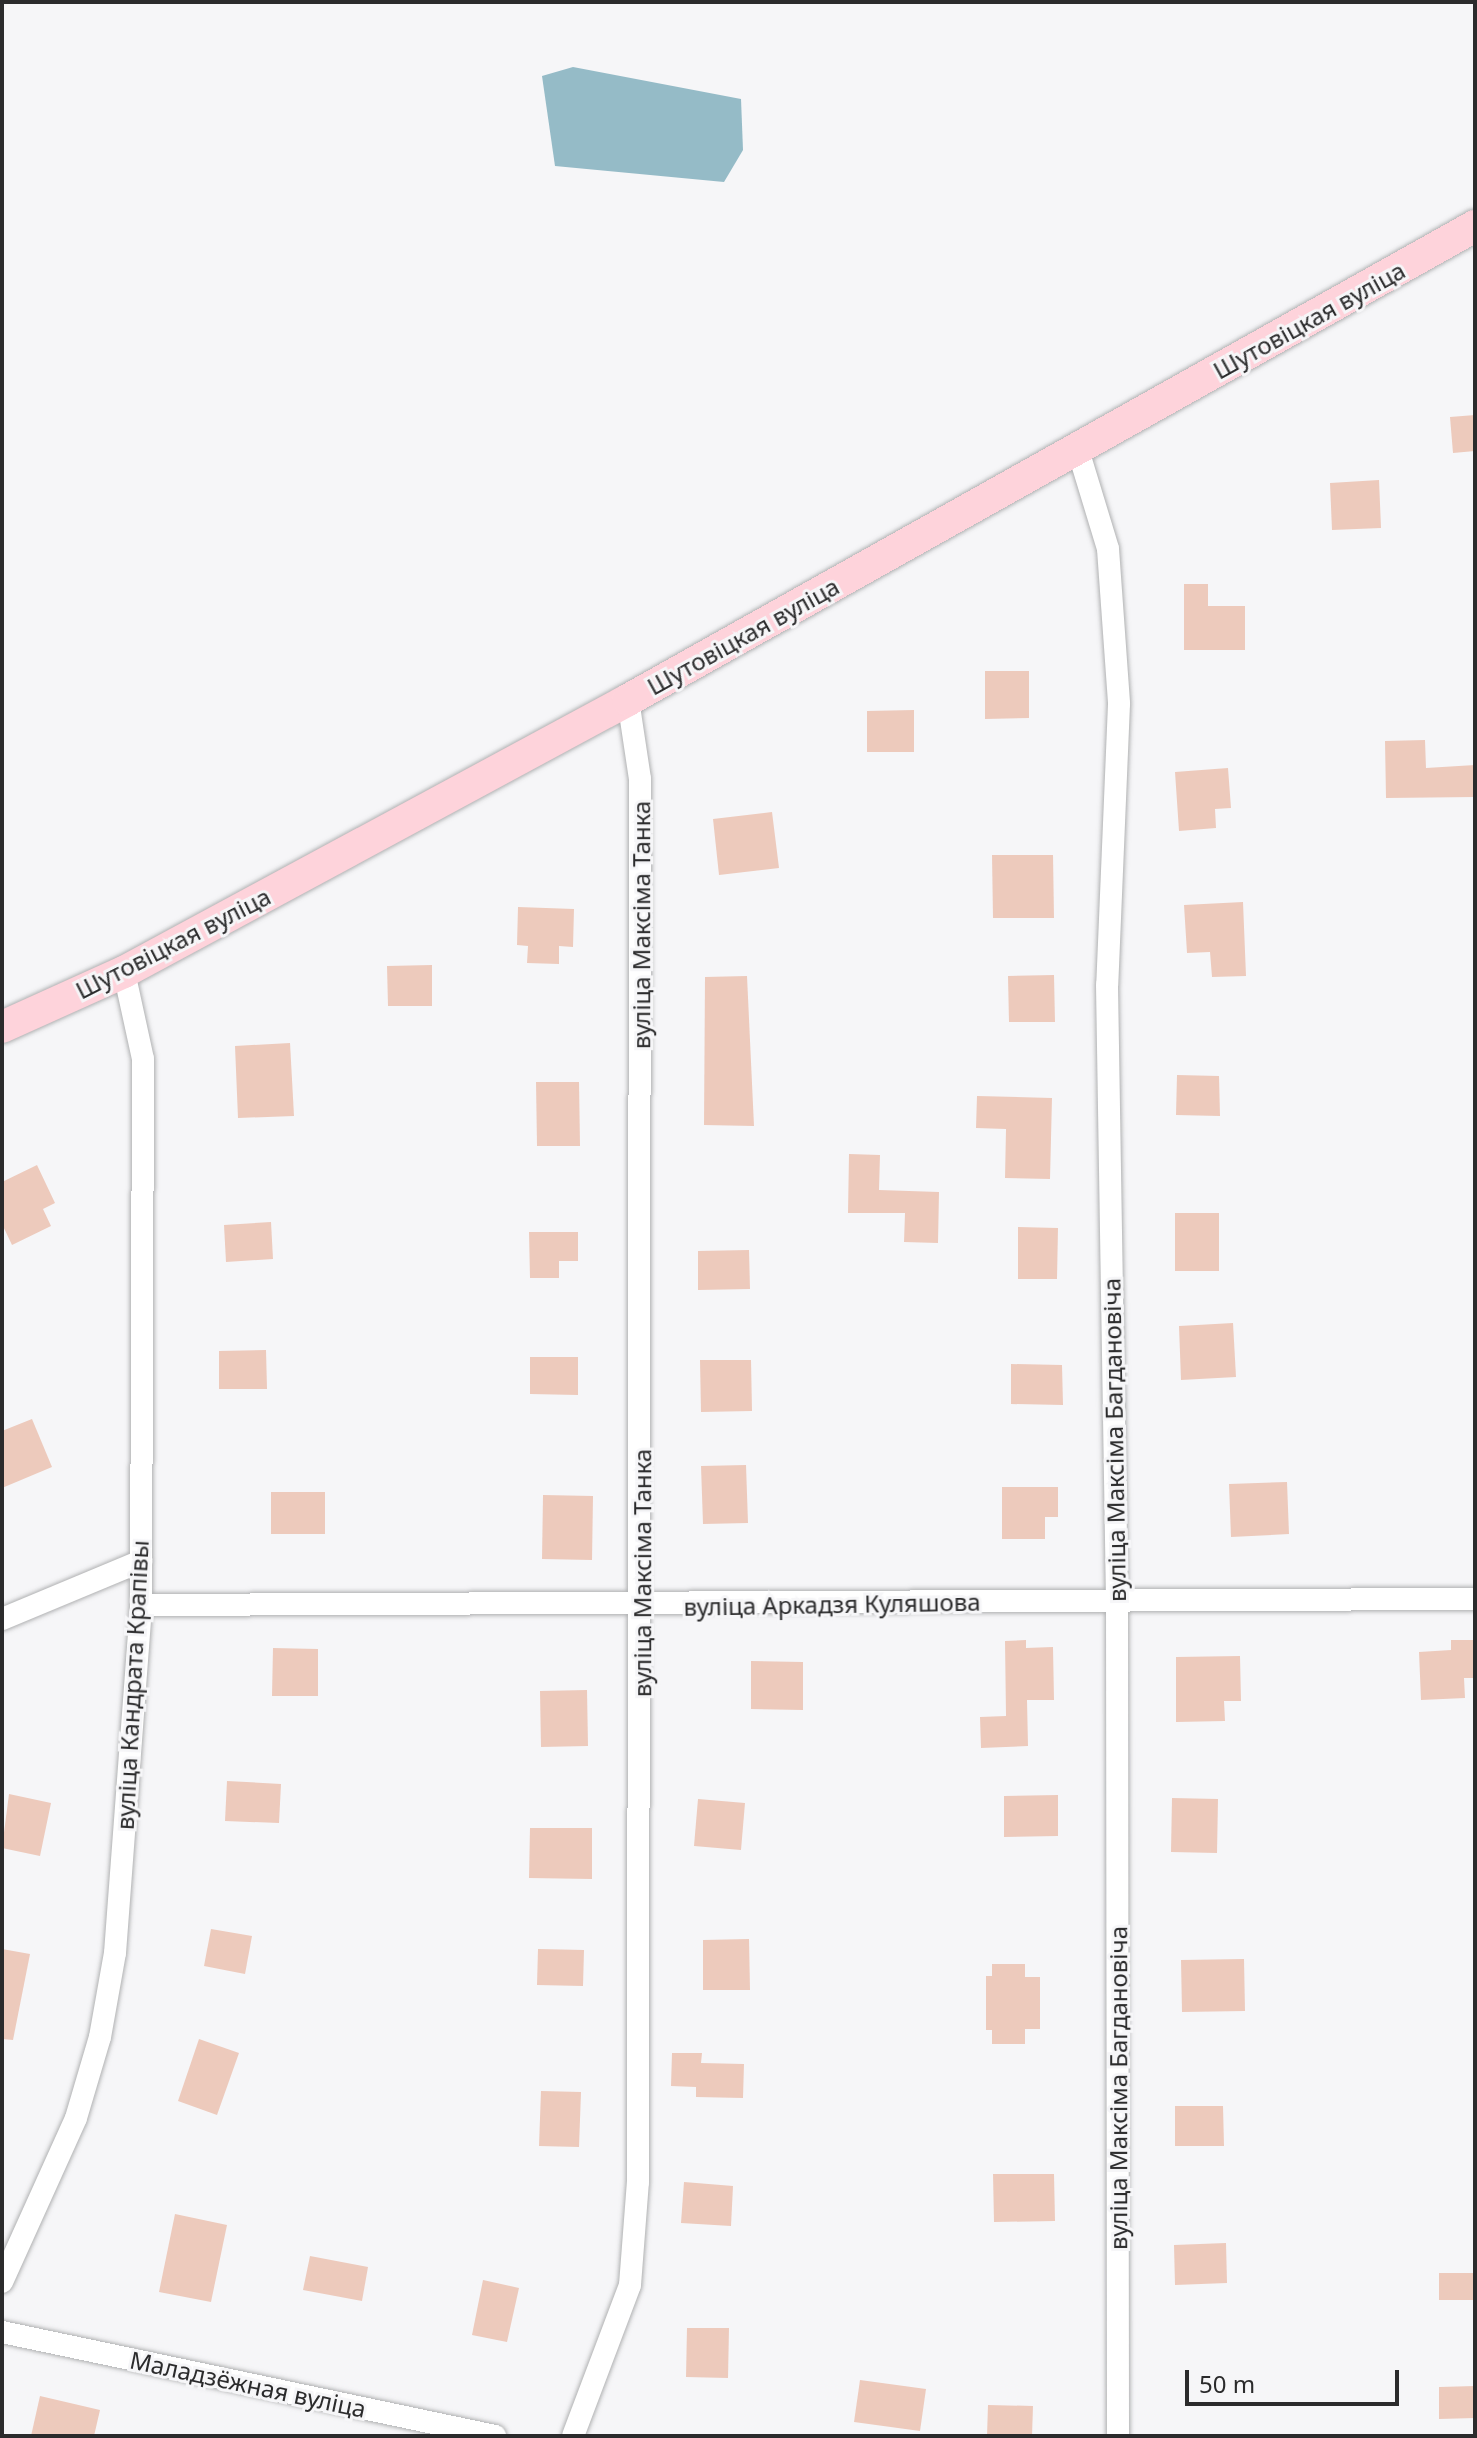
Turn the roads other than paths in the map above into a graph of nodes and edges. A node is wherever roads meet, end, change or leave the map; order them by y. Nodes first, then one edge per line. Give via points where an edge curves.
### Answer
1 (1475, 226) edge
2 (1078, 450) junction
3 (628, 700) junction
4 (124, 972) junction
5 (2, 1027) edge
6 (141, 1561) junction
7 (1475, 1599) edge
8 (1117, 1601) junction
9 (141, 1605) junction
10 (642, 1607) junction
11 (2, 1619) edge
12 (2, 2282) edge
13 (2, 2332) edge
14 (495, 2436) edge
15 (573, 2436) edge
16 (1118, 2436) edge

1 - 2 main road, Шутовіцкая вуліца
2 - 3 main road, Шутовіцкая вуліца
2 - 8 street, вуліца Максіма Багдановіча via 1108,549 1119,704 1107,985
3 - 4 main road, Шутовіцкая вуліца
3 - 10 street, вуліца Максіма Танка via 640,779
4 - 5 main road, Шутовіцкая вуліца
4 - 6 street, вуліца Кандрата Крапівы via 143,1059
6 - 9 street, вуліца Кандрата Крапівы
6 - 11 street
7 - 8 street, вуліца Аркадзя Куляшова
8 - 10 street, вуліца Аркадзя Куляшова
8 - 16 street, вуліца Максіма Багдановіча
9 - 10 street, вуліца Аркадзя Куляшова
9 - 12 street, вуліца Кандрата Крапівы via 115,1953 100,2037 76,2118
10 - 15 street, вуліца Максіма Танка via 635,2226 630,2285
13 - 14 street, Маладзёжная вуліца

